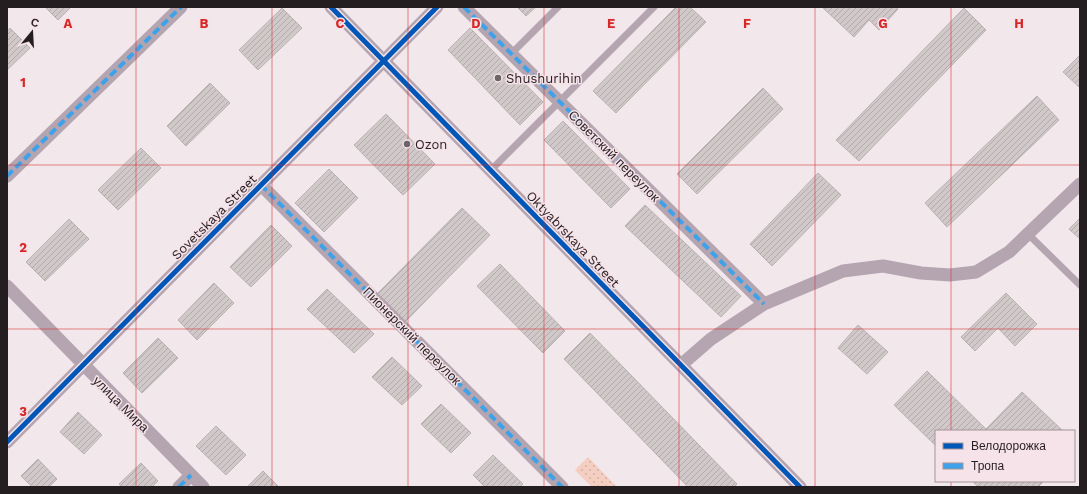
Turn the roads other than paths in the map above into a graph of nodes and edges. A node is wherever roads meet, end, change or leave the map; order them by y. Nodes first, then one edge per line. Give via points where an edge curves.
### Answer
1 (181, 7) edge
2 (331, 7) edge
3 (437, 7) edge
4 (464, 7) edge
5 (558, 7) edge
6 (654, 7) edge
7 (511, 54) junction
8 (384, 61) junction
9 (560, 102) junction
10 (491, 170) junction
11 (7, 176) edge
12 (1080, 184) edge
13 (261, 185) junction
14 (1028, 234) junction
15 (1080, 285) edge
16 (7, 286) edge
17 (764, 304) junction
18 (83, 365) junction
19 (681, 365) junction
20 (7, 442) edge
21 (191, 475) junction
22 (178, 487) edge
23 (203, 487) edge
24 (562, 487) edge
25 (800, 487) edge

1 - 11 street
2 - 8 street, Oktyabrskaya Street
3 - 8 street, Sovetskaya Street
4 - 7 street, Советский переулок
5 - 7 lane
6 - 9 lane
7 - 9 street, Советский переулок
8 - 10 street, Oktyabrskaya Street
8 - 13 street, Sovetskaya Street
9 - 10 lane
9 - 17 street, Советский переулок
10 - 19 street, Oktyabrskaya Street
12 - 14 street
13 - 18 street, Sovetskaya Street
13 - 24 street, Пионерский переулок
14 - 15 lane
14 - 17 street via 1009,252 976,272 950,275 883,266 843,271
16 - 18 street, улица Мира
17 - 19 street via 711,339
18 - 20 street, Sovetskaya Street
18 - 21 street, улица Мира
19 - 25 street, Oktyabrskaya Street
21 - 22 street
21 - 23 street, улица Мира

